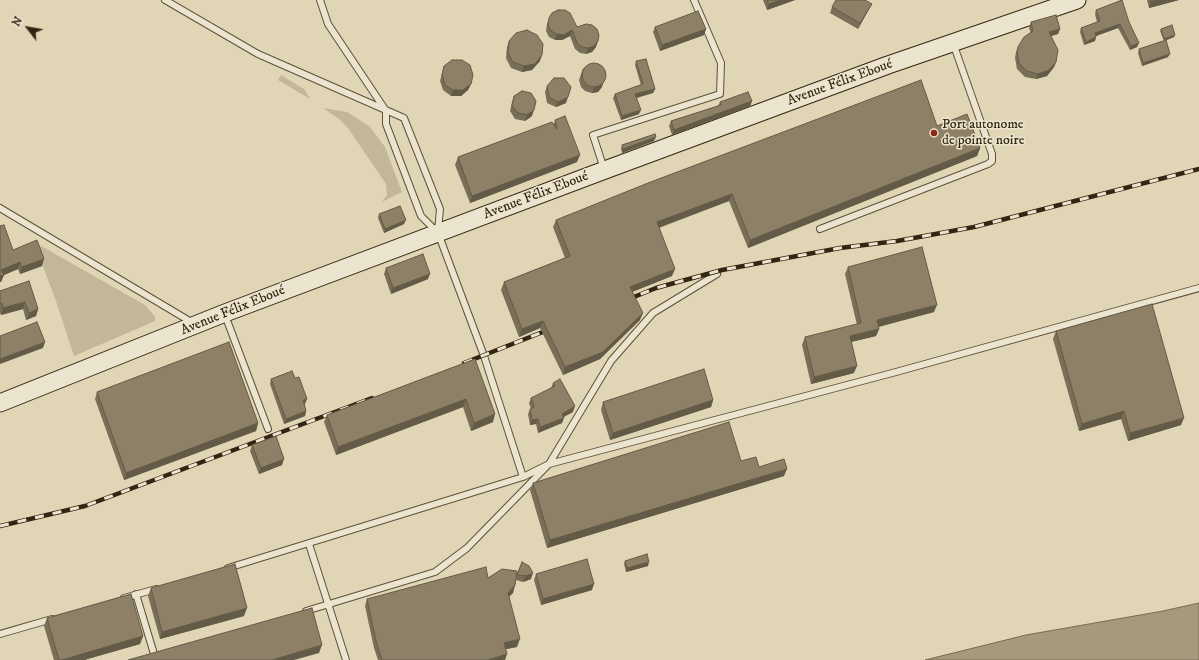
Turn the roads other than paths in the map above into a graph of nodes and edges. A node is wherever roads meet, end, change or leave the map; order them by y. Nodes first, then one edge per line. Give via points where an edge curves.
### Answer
1 (165, 0) edge
2 (320, 0) edge
3 (694, 0) edge
4 (1077, 0) edge
5 (953, 41) junction
6 (386, 111) junction
7 (605, 170) junction
8 (0, 208) edge
9 (820, 230) dead end
10 (438, 233) junction
11 (717, 274) dead end
12 (1199, 288) edge
13 (225, 313) junction
14 (197, 325) junction
15 (0, 403) edge
16 (268, 429) dead end
17 (549, 464) junction
18 (523, 477) junction
19 (309, 544) junction
20 (219, 570) edge
21 (166, 586) edge
22 (136, 594) junction
23 (114, 601) edge
24 (330, 605) junction
25 (299, 613) edge
26 (61, 616) edge
27 (0, 634) edge
28 (161, 652) edge
29 (154, 654) junction
30 (146, 656) edge
31 (346, 660) edge

1 - 6 lane via 258,54
2 - 6 lane via 328,24
3 - 7 lane via 722,64 720,94 593,135
4 - 5 street, Avenue Félix Eboué
5 - 7 street, Avenue Félix Eboué
5 - 9 lane via 992,154 992,161
6 - 10 lane via 386,124 421,216
6 - 10 lane via 404,118 440,209
7 - 10 street, Avenue Félix Eboué
8 - 14 lane
10 - 13 street, Avenue Félix Eboué
10 - 18 lane via 484,356
11 - 17 lane via 653,313 611,361
12 - 17 lane
13 - 14 street, Avenue Félix Eboué
13 - 16 lane
14 - 15 street, Avenue Félix Eboué
17 - 18 lane
17 - 24 lane via 467,548 435,572
18 - 19 lane
19 - 20 lane
19 - 24 lane
21 - 22 lane
22 - 23 lane
22 - 29 lane
24 - 25 lane
24 - 31 lane
26 - 27 lane
28 - 29 lane
29 - 30 lane

